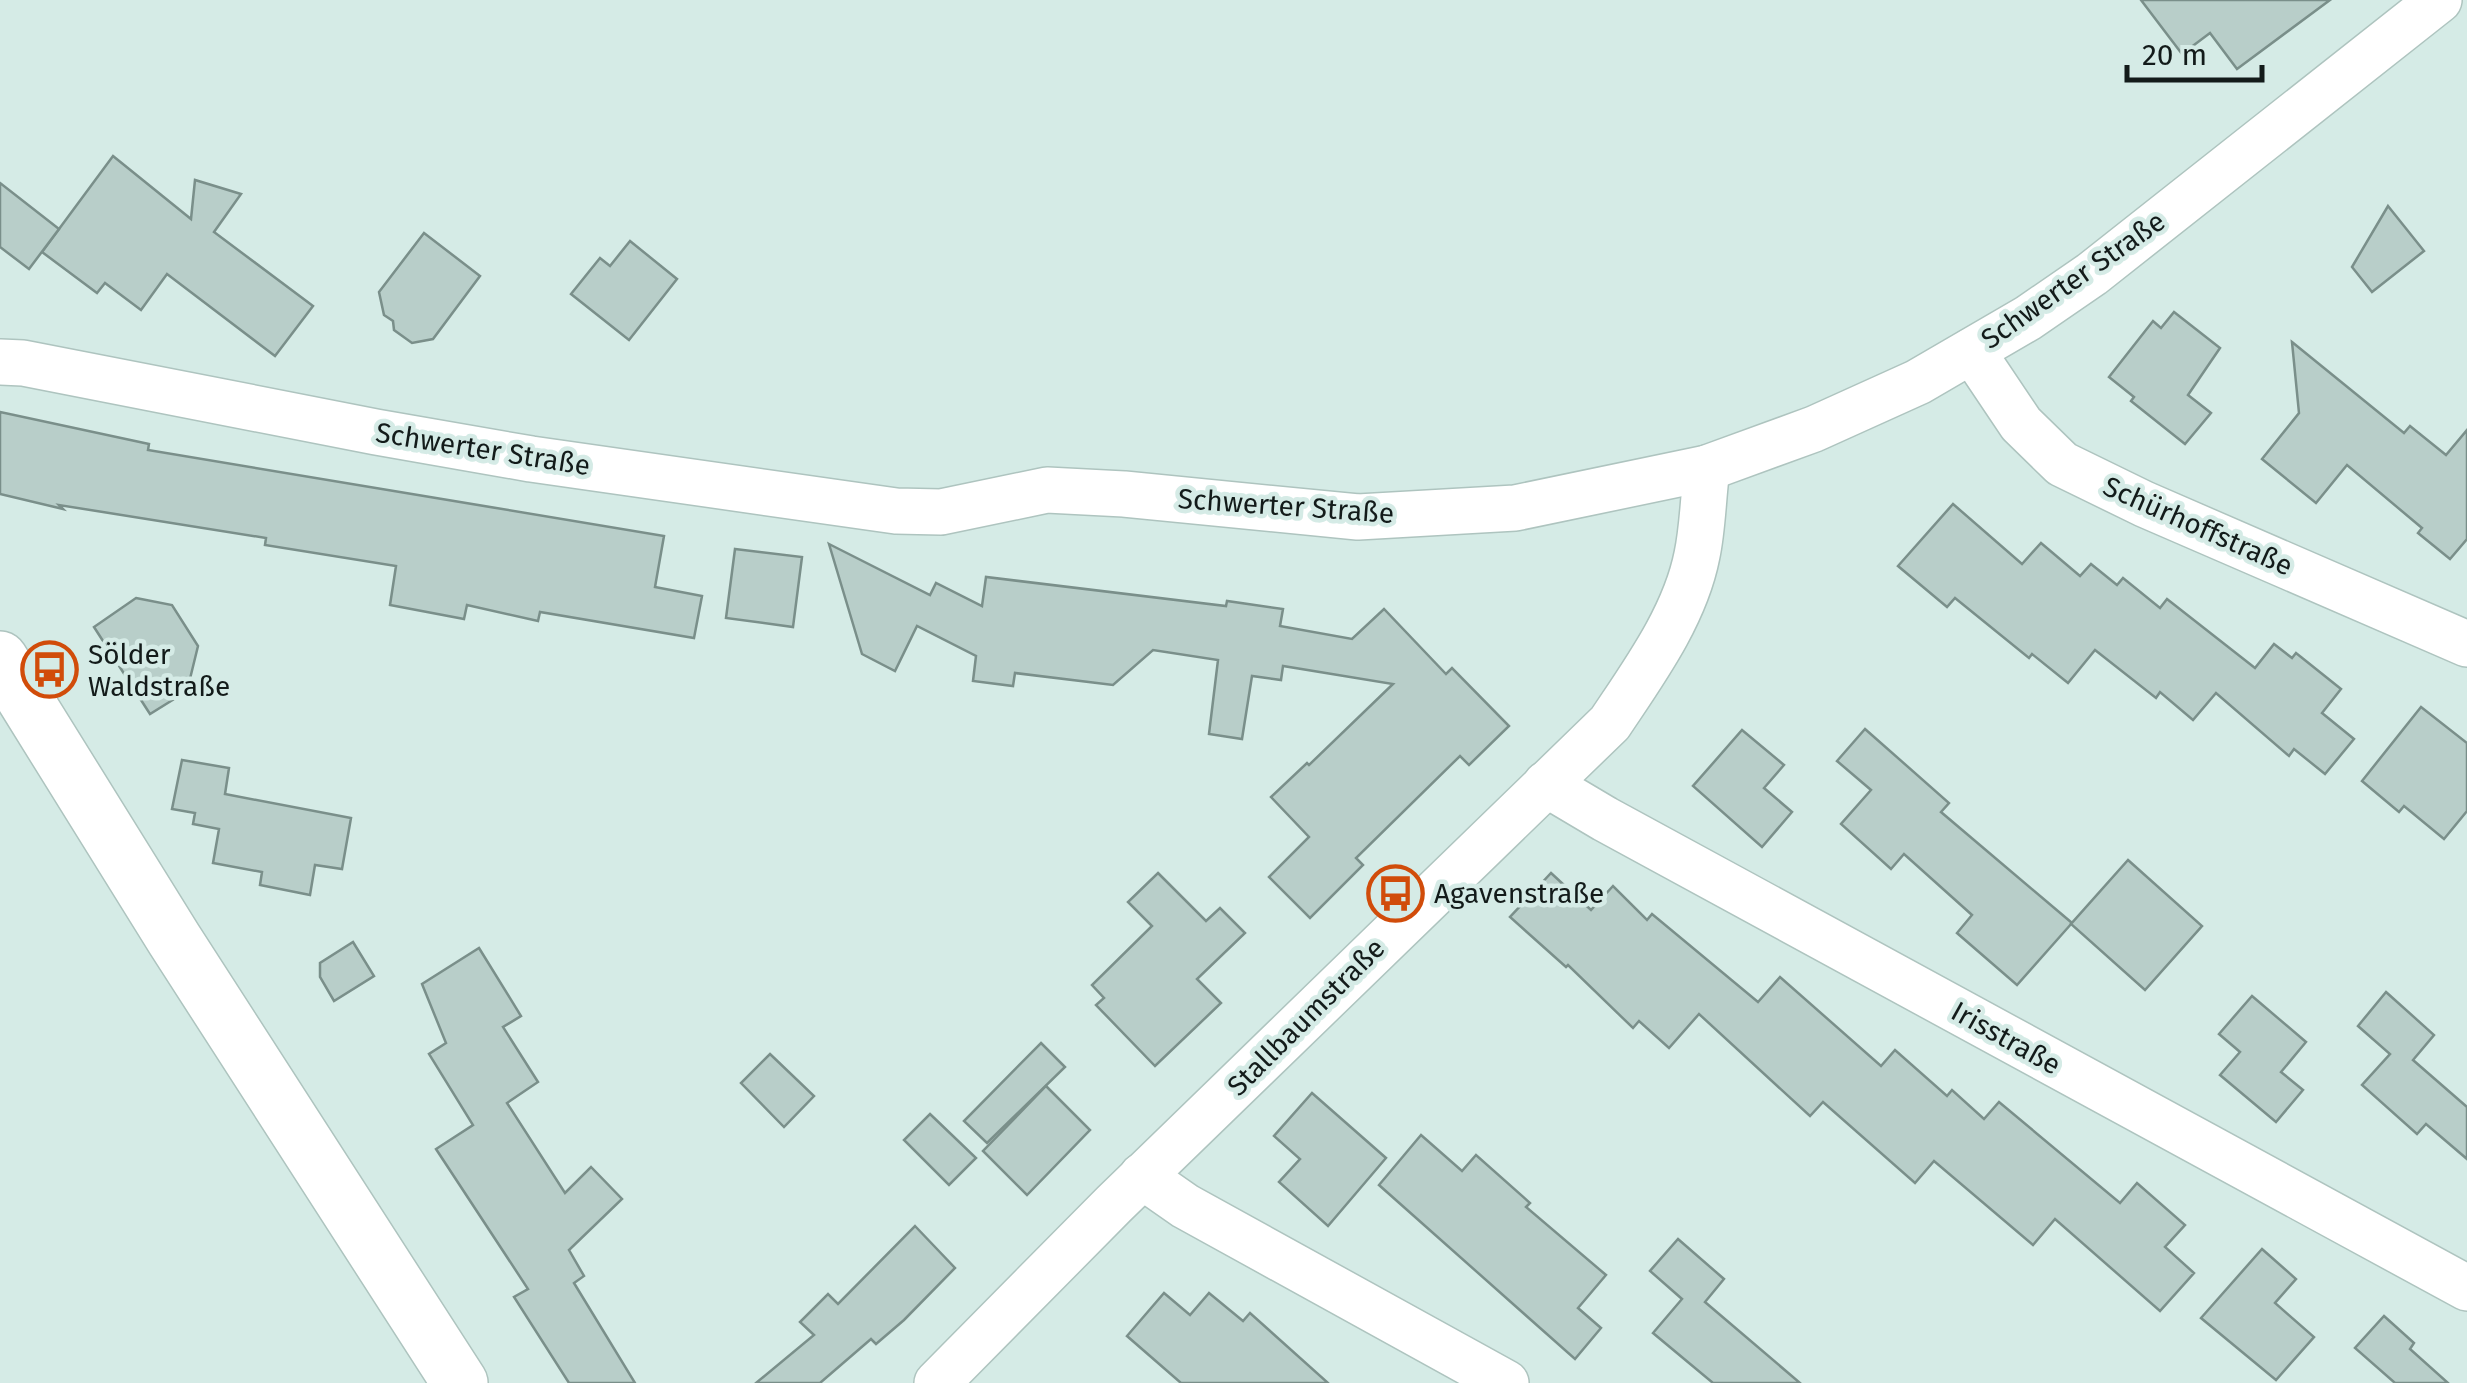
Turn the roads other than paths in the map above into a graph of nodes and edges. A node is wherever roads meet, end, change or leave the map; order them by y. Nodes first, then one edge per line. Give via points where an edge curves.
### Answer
1 (2439, 0) edge
2 (1972, 351) junction
3 (0, 362) edge
4 (1706, 468) junction
5 (2467, 644) edge
6 (0, 659) edge
7 (1546, 784) junction
8 (1142, 1176) junction
9 (2467, 1288) edge
10 (460, 1383) edge
11 (936, 1383) edge
12 (1506, 1383) edge

1 - 2 street, Schwerter Straße via 2092,274
2 - 4 street, Schwerter Straße via 1814,429
2 - 5 street, Schürhoffstraße via 2021,424 2062,464
3 - 4 street, Schwerter Straße via 532,459 896,511 942,512 1047,490 1358,516 1417,514 1515,508
4 - 7 street, Stallbaumstraße via 1697,555 1674,615 1610,723
6 - 10 street
7 - 8 street, Stallbaumstraße
7 - 9 street, Irisstraße
8 - 11 street, Stallbaumstraße
8 - 12 street

